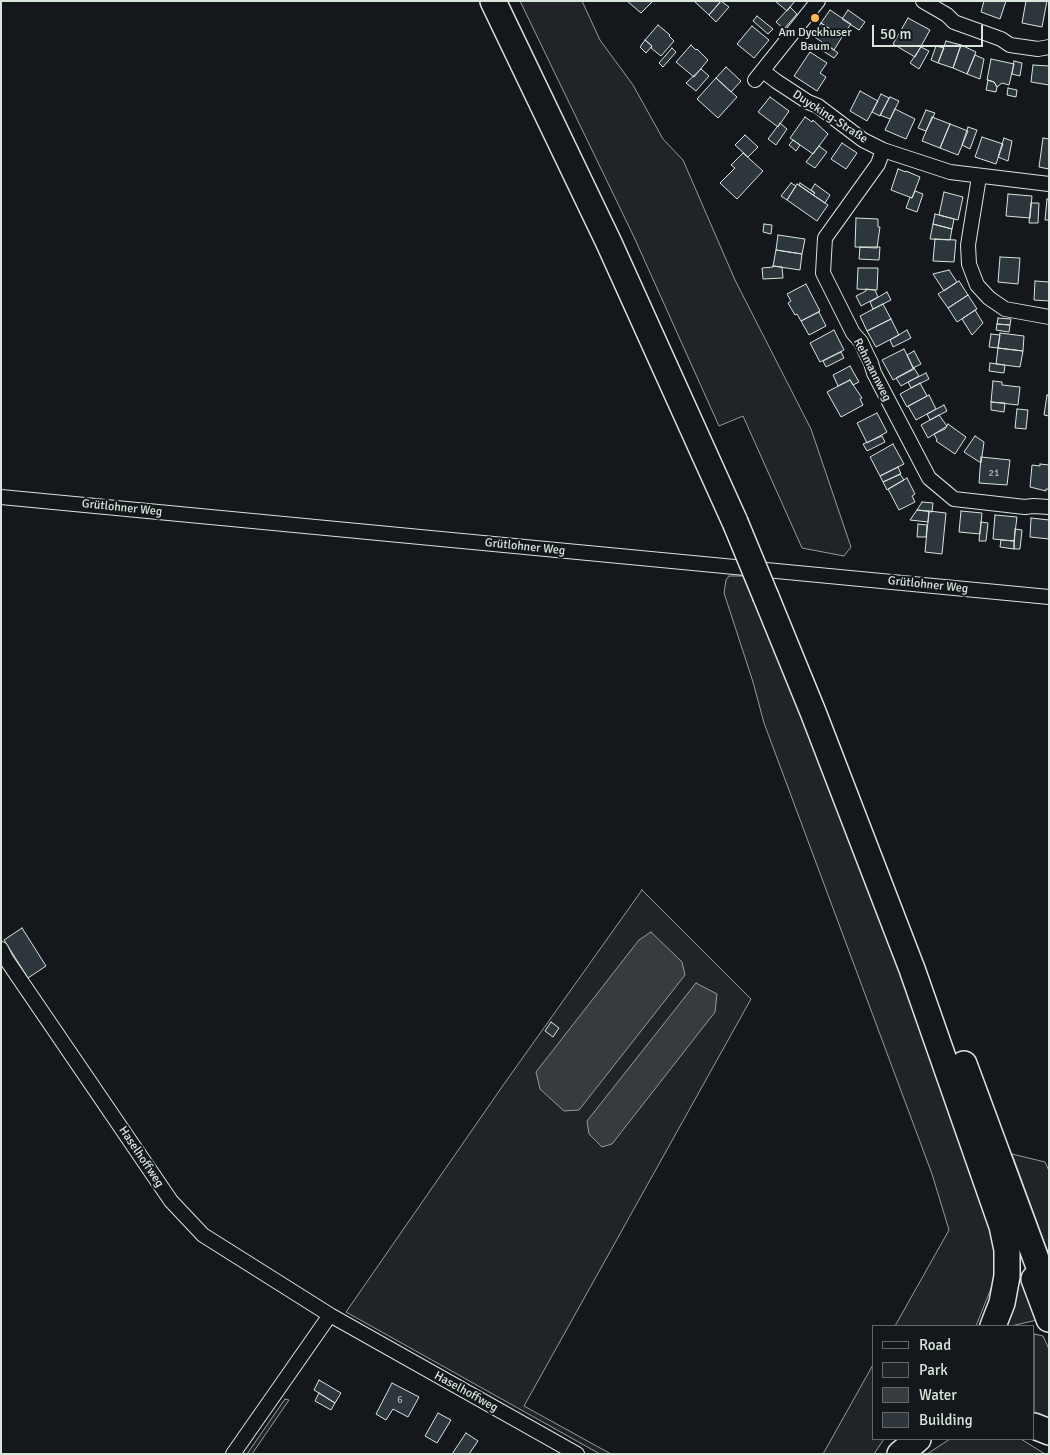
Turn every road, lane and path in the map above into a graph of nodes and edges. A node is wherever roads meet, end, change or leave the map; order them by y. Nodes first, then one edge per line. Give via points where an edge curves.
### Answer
1 (493, 1) edge
2 (507, 1) edge
3 (818, 1) edge
4 (923, 1) edge
5 (1049, 47) edge
6 (883, 150) junction
7 (979, 177) junction
8 (1049, 184) edge
9 (1049, 317) edge
10 (1, 497) edge
11 (1049, 507) edge
12 (742, 522) junction
13 (773, 596) junction
14 (1049, 597) edge
15 (1, 949) edge
16 (912, 969) junction
17 (1049, 1294) edge
18 (330, 1315) junction
19 (1049, 1319) edge
20 (993, 1325) edge
21 (1035, 1426) edge
22 (1049, 1432) edge
23 (893, 1440) edge
24 (917, 1440) edge
25 (233, 1454) edge
26 (576, 1454) edge
27 (884, 1454) edge
28 (900, 1454) edge

1 - 12 highway
2 - 12 highway via 643,286
3 - 6 street, Duycking-Straße via 759,75 776,81 818,106 863,140
4 - 5 street via 954,22 1010,45 1038,49
6 - 7 street, Duycking-Straße via 950,172
6 - 11 street, Rehmannweg via 878,164 825,238 823,274 928,478 954,499
7 - 8 street, Duycking-Straße
7 - 9 street via 968,245 969,264 977,285 1005,309
10 - 14 street, Grütlohner Weg
12 - 13 highway, bridge
13 - 16 highway via 813,712
13 - 17 highway via 828,711
15 - 18 street, Haselhoffweg via 186,1219 203,1235
16 - 19 highway
16 - 20 highway via 1002,1226 1007,1250 1007,1276
18 - 25 street
18 - 26 street, Haselhoffweg
21 - 22 highway
23 - 27 highway
24 - 28 highway

